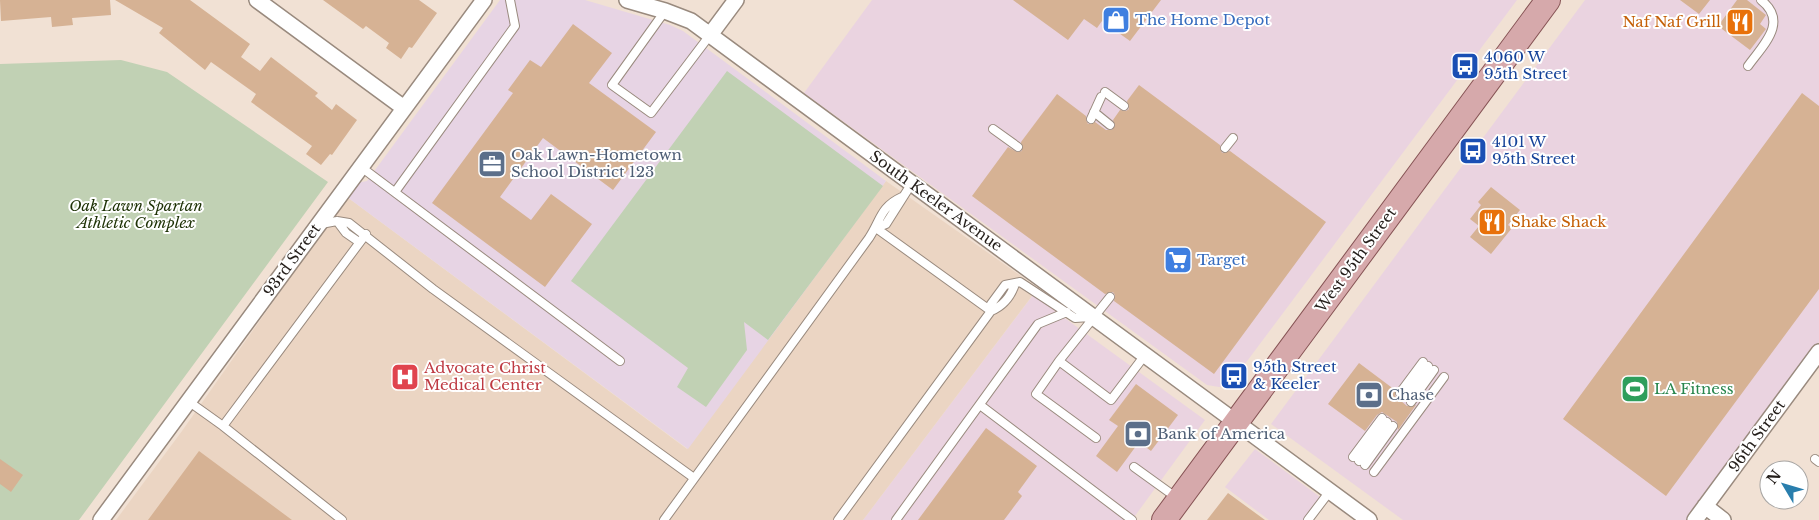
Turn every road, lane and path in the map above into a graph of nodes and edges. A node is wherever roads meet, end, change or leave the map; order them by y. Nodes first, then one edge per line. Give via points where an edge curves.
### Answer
1 (257, 0) edge
2 (484, 0) edge
3 (510, 0) edge
4 (627, 0) edge
5 (736, 0) edge
6 (1548, 0) edge
7 (1761, 0) edge
8 (665, 11) junction
9 (710, 35) junction
10 (1748, 66) dead end
11 (1124, 106) dead end
12 (404, 108) junction
13 (1110, 125) dead end
14 (993, 129) dead end
15 (1233, 138) dead end
16 (1018, 147) dead end
17 (1225, 148) dead end
18 (361, 167) junction
19 (912, 183) junction
20 (395, 192) junction
21 (337, 221) junction
22 (319, 224) junction
23 (876, 228) junction
24 (366, 234) junction
25 (359, 242) junction
26 (1110, 297) dead end
27 (991, 311) junction
28 (1067, 312) junction
29 (1094, 317) junction
30 (1819, 352) edge
31 (1145, 354) junction
32 (620, 361) dead end
33 (1059, 361) junction
34 (1429, 366) joint
35 (1444, 377) dead end
36 (188, 401) junction
37 (980, 405) junction
38 (1236, 421) junction
39 (1388, 422) joint
40 (223, 426) junction
41 (1096, 438) dead end
42 (1134, 467) dead end
43 (1374, 472) dead end
44 (694, 478) junction
45 (1330, 491) junction
46 (1178, 500) junction
47 (1705, 506) junction
48 (101, 520) edge
49 (342, 520) edge
50 (664, 520) edge
51 (838, 520) edge
52 (896, 520) edge
53 (1132, 520) edge
54 (1164, 520) edge
55 (1308, 520) edge
56 (1369, 520) edge
57 (1695, 520) edge
58 (1723, 520) edge

1 - 12 street
2 - 12 street, 93rd Street
3 - 20 lane via 515,26
4 - 8 street, South Keeler Avenue
5 - 9 street
6 - 38 main road, West 95th Street
7 - 10 lane via 1774,16 1773,31
8 - 9 street, South Keeler Avenue via 691,21
8 - 9 lane via 612,85 651,113
9 - 19 street, South Keeler Avenue
11 - 13 lane via 1103,95 1092,116
12 - 18 street, 93rd Street
14 - 16 lane
15 - 17 lane
18 - 20 lane
18 - 22 street, 93rd Street
19 - 23 lane via 886,224
19 - 29 street, South Keeler Avenue
20 - 32 lane
21 - 22 lane
21 - 24 lane via 349,223
21 - 25 lane
22 - 36 street, 93rd Street
23 - 27 lane
23 - 44 lane
24 - 25 lane
24 - 44 lane via 433,289
25 - 40 lane
26 - 29 lane
27 - 28 lane via 1000,307 1015,284 1020,282
27 - 51 lane
28 - 29 lane via 1076,318
28 - 37 lane via 1038,324
29 - 31 street, South Keeler Avenue
29 - 33 lane
30 - 47 street, 96th Street
31 - 33 lane via 1111,400
31 - 38 street, South Keeler Avenue
33 - 41 lane via 1036,394
34 - 34 lane via 1405,397
35 - 43 lane
36 - 40 lane
36 - 48 street, 93rd Street
37 - 52 lane
37 - 53 lane
38 - 45 street, South Keeler Avenue
38 - 46 main road, West 95th Street
39 - 39 lane via 1359,461
40 - 49 lane
42 - 46 lane
44 - 50 lane
45 - 55 lane
45 - 56 street, South Keeler Avenue
46 - 54 main road, West 95th Street
47 - 57 street, 96th Street
47 - 58 street

